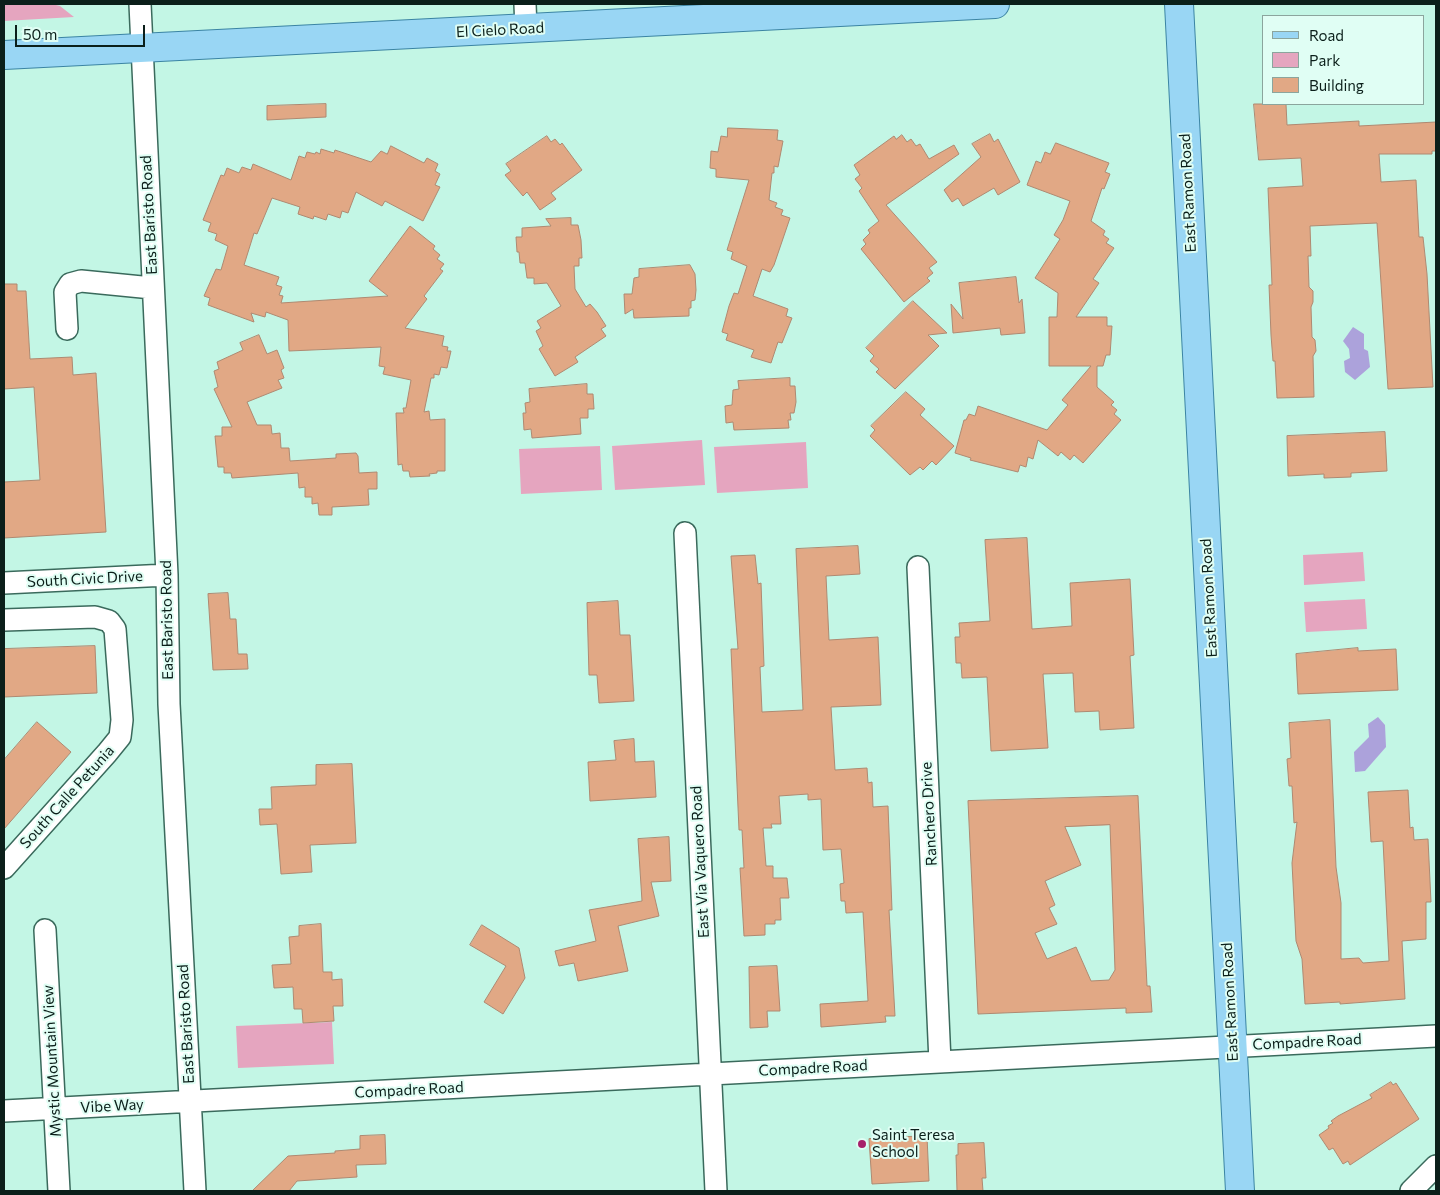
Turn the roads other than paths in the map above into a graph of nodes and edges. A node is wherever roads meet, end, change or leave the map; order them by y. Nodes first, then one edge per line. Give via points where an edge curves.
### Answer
1 (140, 4) edge
2 (995, 4) edge
3 (1179, 4) edge
4 (525, 16) edge
5 (141, 48) junction
6 (4, 55) edge
7 (152, 288) junction
8 (68, 329) dead end
9 (685, 533) dead end
10 (918, 566) dead end
11 (167, 575) junction
12 (4, 583) edge
13 (4, 620) edge
14 (4, 868) edge
15 (45, 930) dead end
16 (1436, 1036) edge
17 (1233, 1046) junction
18 (940, 1062) junction
19 (711, 1073) junction
20 (190, 1102) junction
21 (54, 1108) junction
22 (4, 1111) edge
23 (1436, 1166) edge
24 (59, 1191) edge
25 (195, 1191) edge
26 (716, 1191) edge
27 (1240, 1191) edge
28 (1411, 1191) edge

1 - 5 street, East Baristo Road
2 - 4 main road, El Cielo Road
3 - 17 main road, East Ramon Road
4 - 5 main road, El Cielo Road
5 - 6 main road, El Cielo Road
5 - 7 street, East Baristo Road
7 - 8 street via 81,281 70,284 65,292
7 - 11 street, East Baristo Road
9 - 19 street, East Via Vaquero Road
10 - 18 street, Ranchero Drive
11 - 12 street, South Civic Drive
11 - 20 street, East Baristo Road via 168,704
13 - 14 street, South Calle Petunia via 95,617 109,621 115,629 122,720 120,737 108,753
15 - 21 street, Mystic Mountain View
16 - 17 street, Compadre Road
17 - 18 street, Compadre Road
17 - 27 main road, East Ramon Road
18 - 19 street, Compadre Road
19 - 20 street, Compadre Road
19 - 26 street, East Via Vaquero Road
20 - 21 street, Vibe Way
20 - 25 street, East Baristo Road
21 - 22 street, Vibe Way
21 - 24 street, Mystic Mountain View
23 - 28 street

